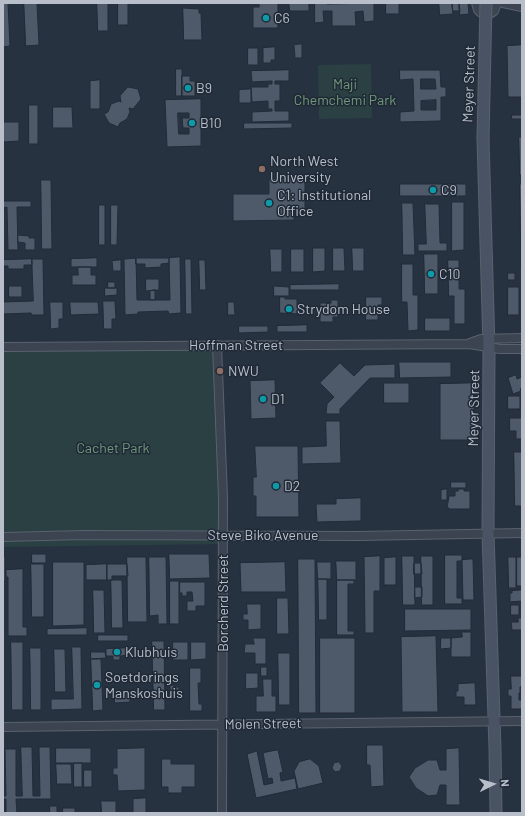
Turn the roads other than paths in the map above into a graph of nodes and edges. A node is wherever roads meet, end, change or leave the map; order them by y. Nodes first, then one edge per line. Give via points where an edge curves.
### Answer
1 (476, 3) edge
2 (497, 4) edge
3 (522, 7) edge
4 (522, 338) edge
5 (489, 343) junction
6 (217, 345) junction
7 (3, 347) edge
8 (522, 349) edge
9 (488, 533) junction
10 (522, 533) edge
11 (222, 535) junction
12 (3, 537) edge
13 (494, 721) junction
14 (522, 721) edge
15 (223, 725) junction
16 (3, 727) edge
17 (222, 813) edge
18 (496, 813) edge

1 - 2 street via 482,14 489,14
2 - 3 street
2 - 5 street, Meyer Street, bridge via 483,139
4 - 5 street, Hoffman Street
5 - 6 street, Hoffman Street via 481,339 469,344
5 - 8 street, Hoffman Street
5 - 9 street, Meyer Street
6 - 7 street, Hoffman Street
6 - 11 street, Borcherd Street
9 - 10 street, Steve Biko Avenue
9 - 11 street, Steve Biko Avenue via 358,536
9 - 13 street, Meyer Street
11 - 12 street, Steve Biko Avenue
11 - 15 street, Borcherd Street
13 - 14 street, Molen Street
13 - 15 street, Molen Street
13 - 18 street, Meyer Street
15 - 16 street, Molen Street
15 - 17 street, Borcherd Street

